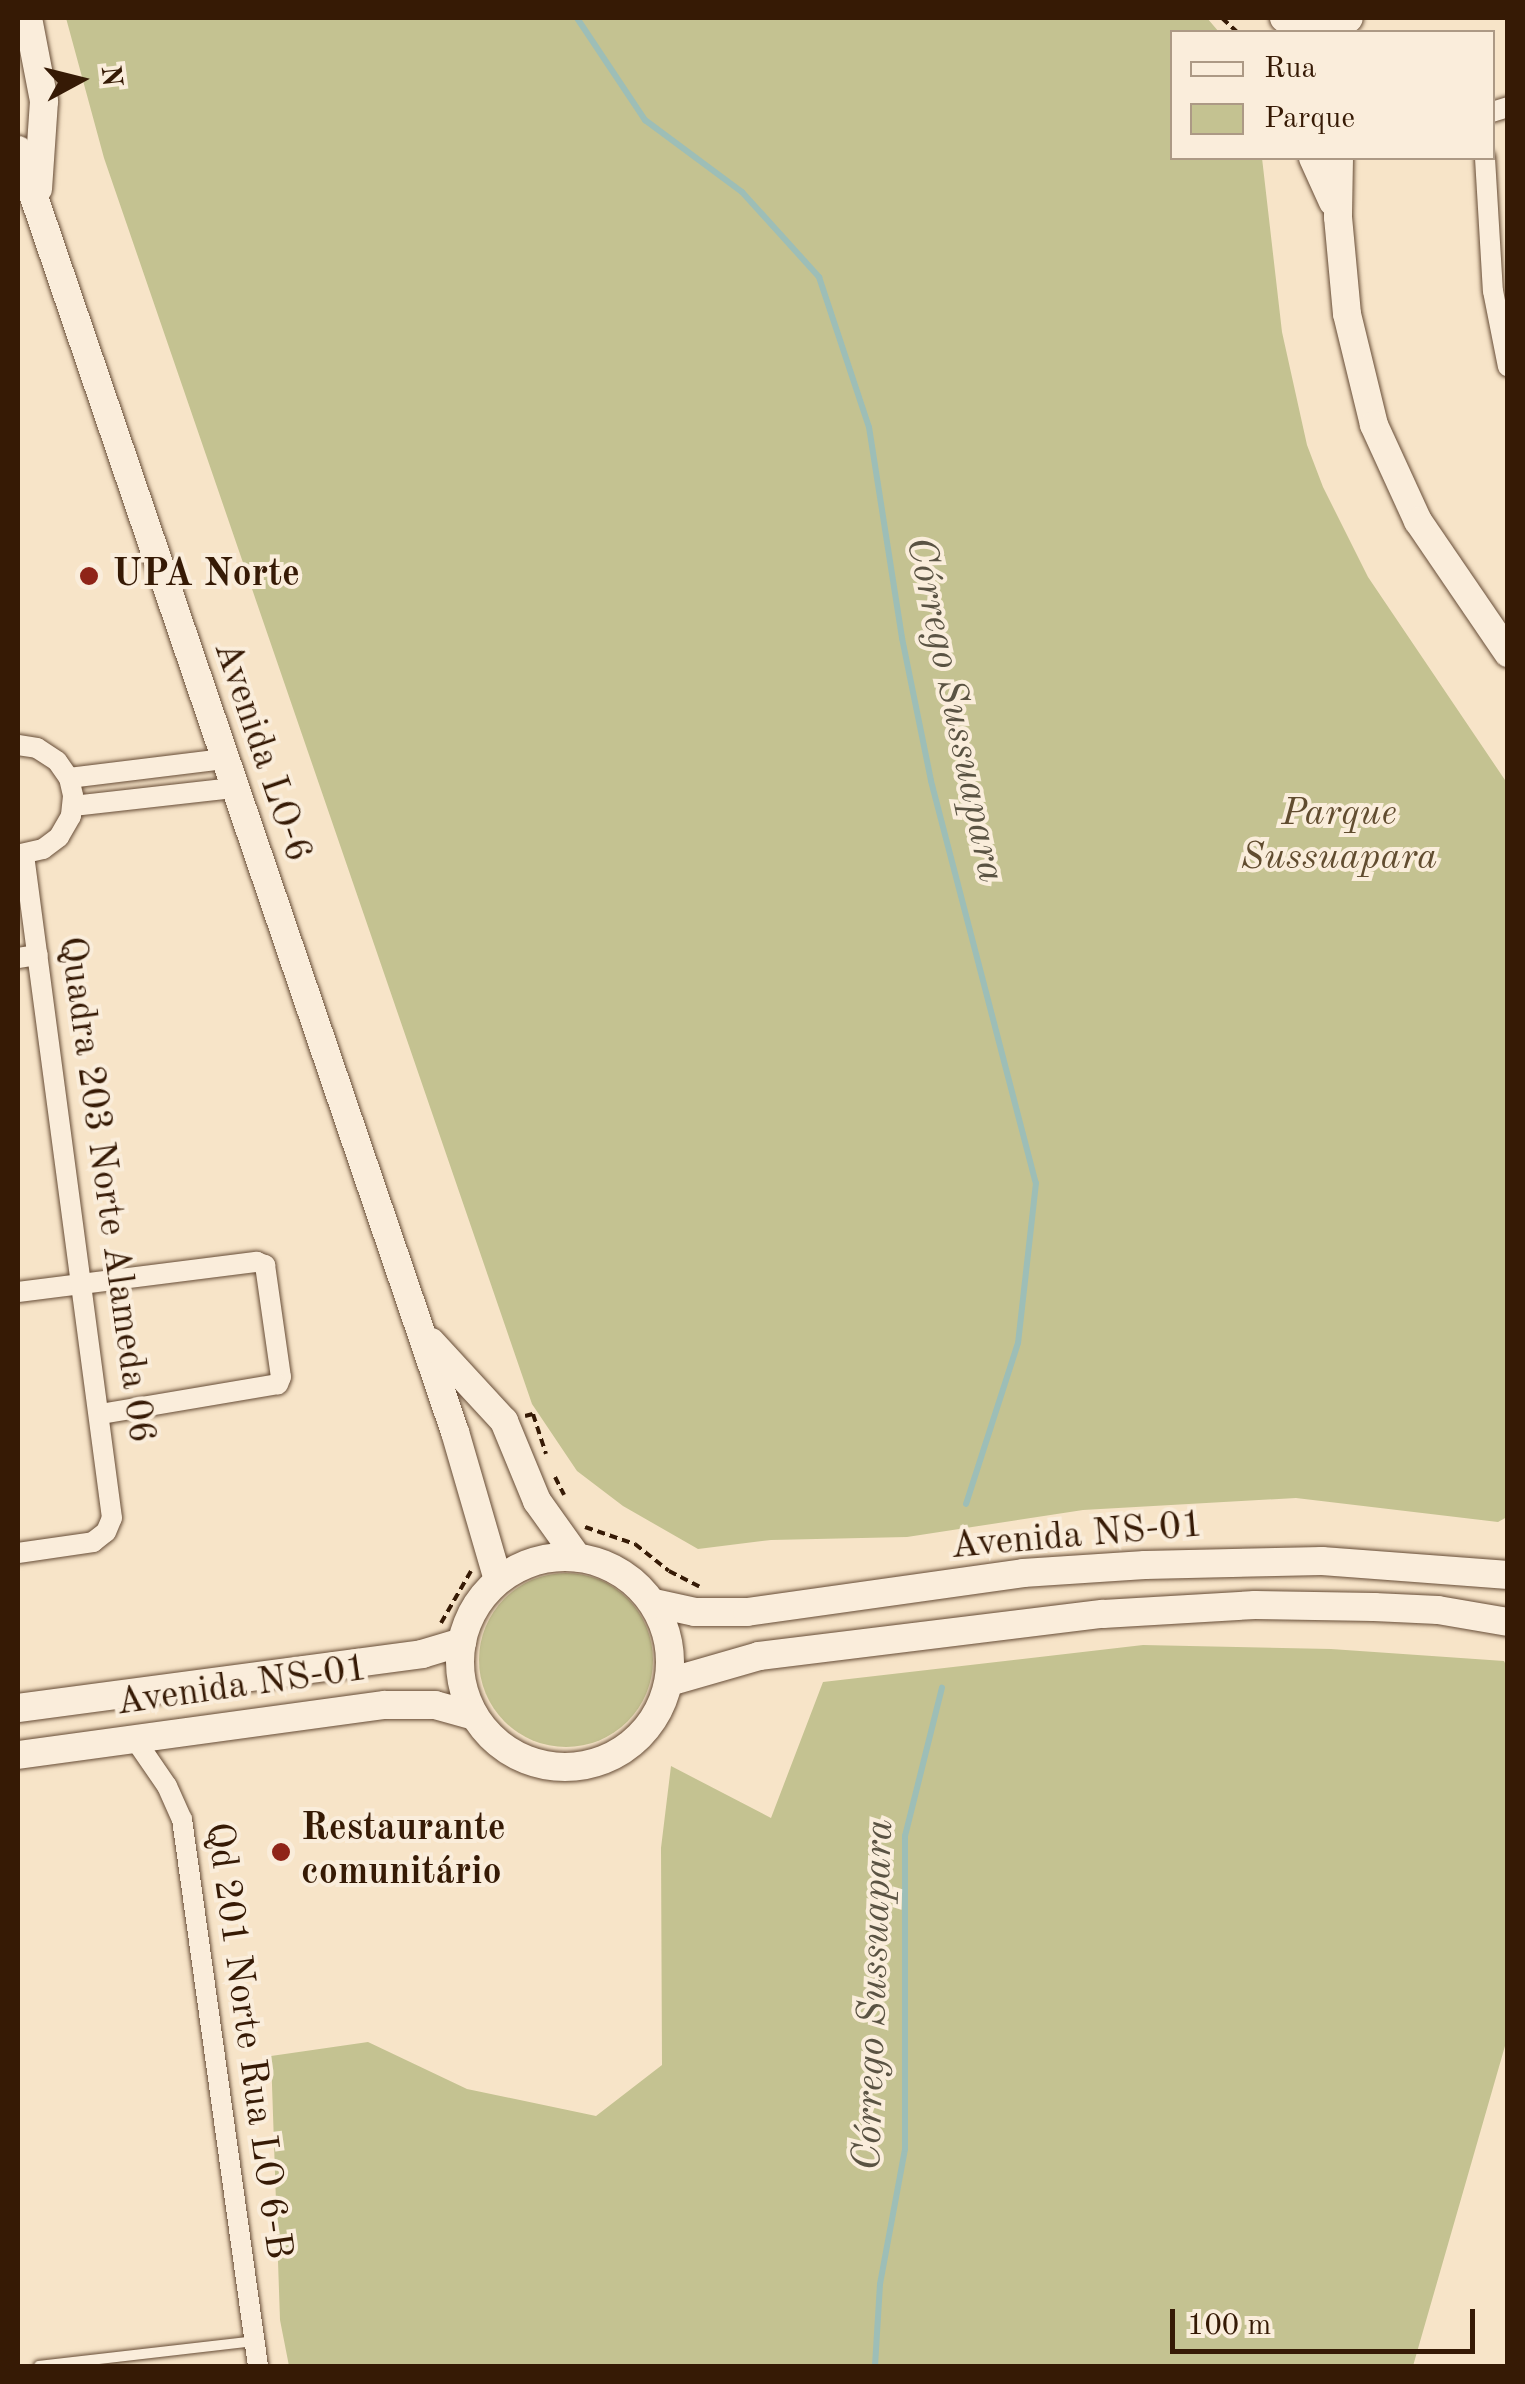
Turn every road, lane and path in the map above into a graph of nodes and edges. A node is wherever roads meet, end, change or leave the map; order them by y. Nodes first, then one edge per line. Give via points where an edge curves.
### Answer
1 (28, 18) edge
2 (1284, 18) edge
3 (1349, 18) edge
4 (18, 150) edge
5 (1314, 160) edge
6 (1339, 160) edge
7 (1486, 160) edge
8 (38, 210) junction
9 (1338, 217) junction
10 (1500, 292) edge
11 (1508, 367) edge
12 (1508, 653) edge
13 (18, 745) edge
14 (224, 758) junction
15 (68, 778) junction
16 (234, 788) junction
17 (73, 806) junction
18 (21, 855) edge
19 (28, 957) edge
20 (82, 1284) junction
21 (18, 1292) edge
22 (413, 1318) junction
23 (100, 1414) junction
24 (504, 1421) junction
25 (571, 1509) dead end
26 (578, 1524) dead end
27 (18, 1553) edge
28 (577, 1557) junction
29 (486, 1573) junction
30 (1508, 1574) edge
31 (706, 1589) dead end
32 (654, 1604) junction
33 (1508, 1622) edge
34 (430, 1628) dead end
35 (462, 1642) junction
36 (669, 1682) junction
37 (18, 1708) edge
38 (475, 1716) junction
39 (134, 1738) junction
40 (18, 1755) edge
41 (254, 2341) junction
42 (38, 2366) edge
43 (258, 2366) edge

1 - 8 street via 44,101
2 - 3 street
4 - 8 street, Avenida LO-6
5 - 9 street
6 - 9 street
7 - 10 street
8 - 14 street, Avenida LO-6
9 - 12 street via 1350,334 1378,437 1431,544
10 - 11 street
13 - 15 street via 46,752
14 - 15 street
14 - 16 street, Avenida LO-6
15 - 17 street
16 - 17 street
16 - 22 street, Avenida LO-6
17 - 18 street via 56,841
18 - 19 street, Quadra 203 Norte Alameda 06
19 - 20 street, Quadra 203 Norte Alameda 06
20 - 21 street
20 - 23 street, Quadra 203 Norte Alameda 06
20 - 23 street via 265,1265 280,1382
22 - 24 street via 443,1360
22 - 29 street, Avenida LO-6 via 455,1432
23 - 27 street, Quadra 203 Norte Alameda 06 via 112,1506 106,1532 88,1543
24 - 25 path via 534,1414 548,1464
24 - 28 street via 537,1501
26 - 31 path via 635,1544
28 - 29 street
28 - 32 street via 613,1568
29 - 34 path
29 - 35 street
30 - 32 street, Avenida NS-01 via 1322,1561 1145,1564 1023,1573 747,1612
32 - 36 street via 667,1633
33 - 36 street, Avenida NS-01 via 1374,1607 1255,1605 1103,1614 759,1656
35 - 37 street, Avenida NS-01 via 422,1654
35 - 38 street via 460,1671
36 - 38 street via 657,1714 635,1742 606,1760 572,1768 537,1764 506,1750
38 - 39 street, Avenida NS-01 via 435,1706 385,1705
39 - 40 street, Avenida NS-01
39 - 41 street, Qd 201 Norte Rua LO 6-B via 182,1820
41 - 42 lane
41 - 43 street, Qd 201 Norte Rua LO 6-B

